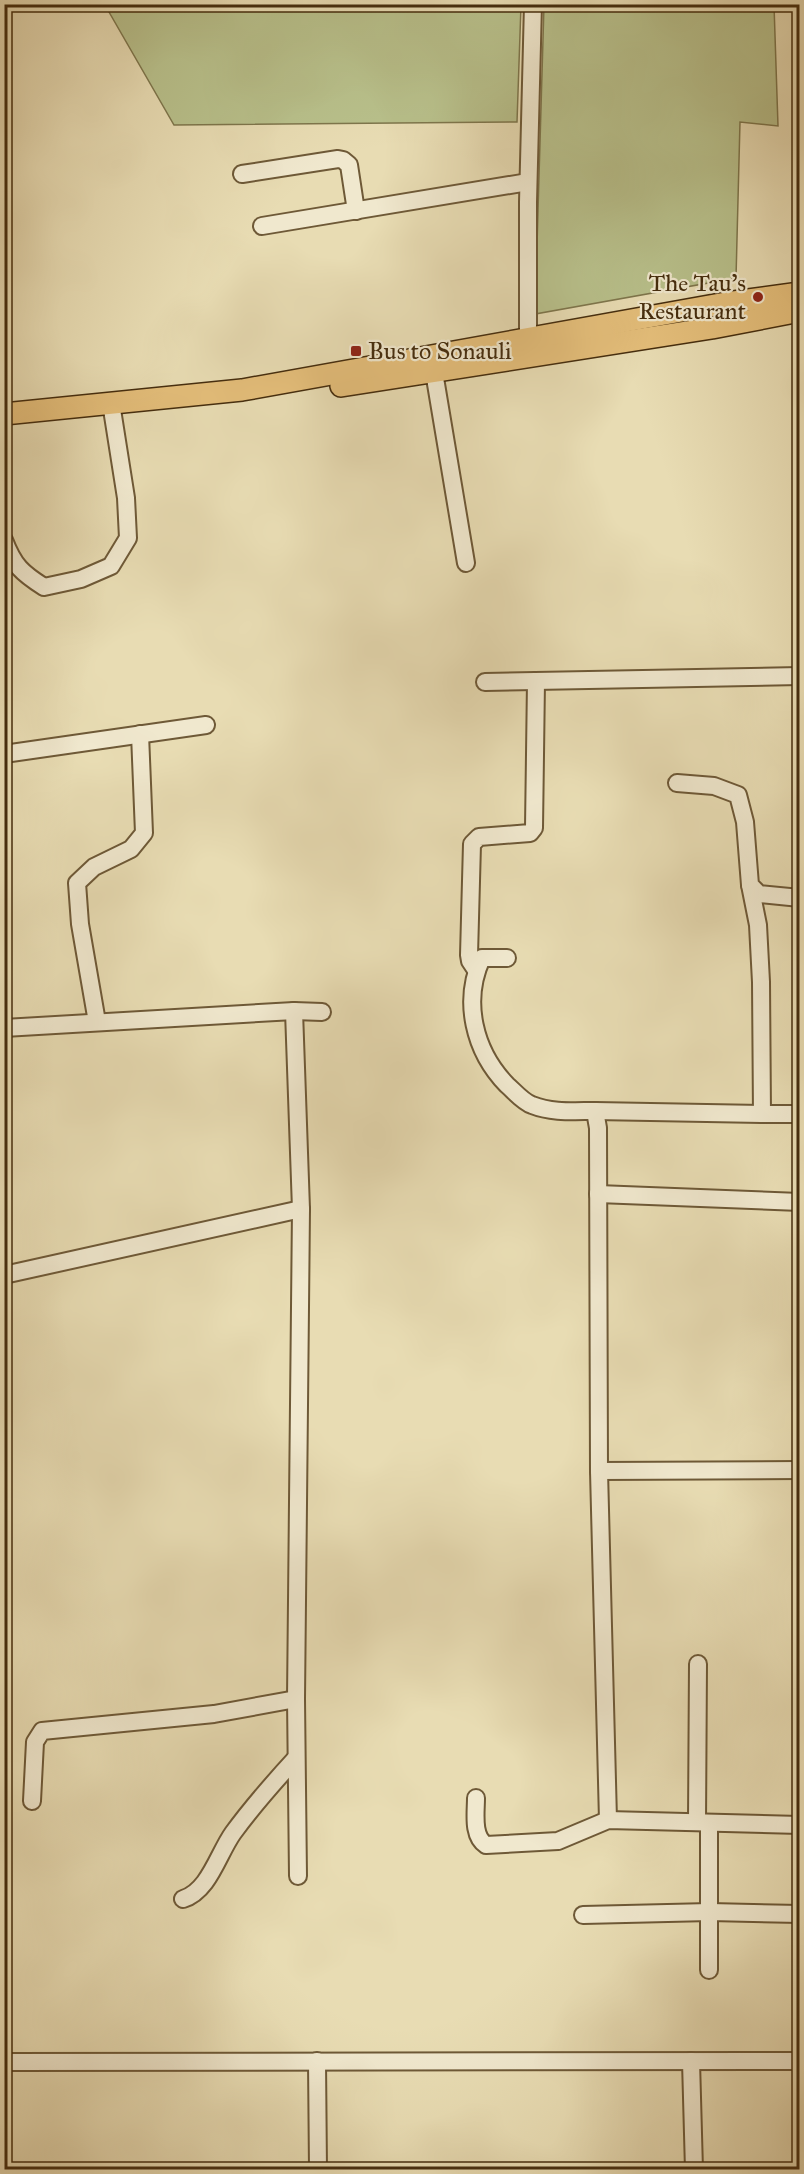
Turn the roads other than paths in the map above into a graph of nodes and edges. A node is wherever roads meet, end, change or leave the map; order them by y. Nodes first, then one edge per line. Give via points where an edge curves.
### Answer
1 (532, 4) edge
2 (242, 174) dead end
3 (528, 182) junction
4 (356, 211) junction
5 (262, 226) dead end
6 (800, 293) edge
7 (800, 310) edge
8 (528, 348) junction
9 (434, 372) junction
10 (112, 410) junction
11 (4, 414) edge
12 (4, 428) edge
13 (4, 540) edge
14 (466, 563) dead end
15 (800, 676) edge
16 (536, 681) junction
17 (485, 682) dead end
18 (206, 725) dead end
19 (140, 734) junction
20 (4, 754) edge
21 (677, 783) dead end
22 (750, 885) junction
23 (800, 898) edge
24 (507, 958) dead end
25 (476, 970) junction
26 (294, 1011) junction
27 (322, 1011) dead end
28 (97, 1022) junction
29 (4, 1028) edge
30 (595, 1111) junction
31 (762, 1114) junction
32 (800, 1114) edge
33 (598, 1194) junction
34 (800, 1202) edge
35 (301, 1209) junction
36 (4, 1275) edge
37 (800, 1470) edge
38 (599, 1471) junction
39 (698, 1664) dead end
40 (296, 1699) junction
41 (296, 1758) junction
42 (476, 1798) dead end
43 (32, 1801) dead end
44 (608, 1821) junction
45 (703, 1823) junction
46 (800, 1825) edge
47 (298, 1876) dead end
48 (183, 1899) dead end
49 (710, 1912) junction
50 (800, 1914) edge
51 (583, 1916) dead end
52 (709, 1970) dead end
53 (317, 2061) junction
54 (691, 2061) junction
55 (800, 2061) edge
56 (4, 2062) edge
57 (318, 2169) edge
58 (694, 2169) edge

1 - 3 street
2 - 4 street via 344,160 349,165
3 - 4 street
3 - 8 street
4 - 5 street
6 - 8 main road via 726,303
7 - 8 main road via 712,328
8 - 9 main road
8 - 10 main road
9 - 10 main road via 215,405
9 - 14 street
10 - 11 main road
10 - 12 main road
10 - 13 street via 128,538 111,566 81,579 44,587 23,574
15 - 16 street
16 - 17 street
16 - 25 street via 534,828 530,833 479,837 472,844 469,955
18 - 19 street
19 - 20 street
19 - 28 street via 144,833 131,849 94,867 77,883
21 - 22 street via 714,786 738,795 745,822
22 - 23 street via 759,894
22 - 31 street via 758,924
24 - 25 street via 482,958
25 - 30 street via 472,1014 480,1044 498,1075 530,1105 559,1111
26 - 27 street
26 - 28 street
26 - 35 street
28 - 29 street
30 - 31 street
30 - 33 street
31 - 32 street
33 - 34 street
33 - 38 street
35 - 36 street
35 - 40 street
37 - 38 street
38 - 44 street
39 - 45 street
40 - 41 street
40 - 43 street via 214,1714 42,1731 34,1742
41 - 47 street
41 - 48 street via 231,1836 203,1884
42 - 44 street via 477,1835 486,1845 558,1841
44 - 45 street
45 - 46 street
45 - 49 street
49 - 50 street
49 - 51 street
49 - 52 street
53 - 54 street
53 - 56 street
53 - 57 street
54 - 55 street
54 - 58 street

